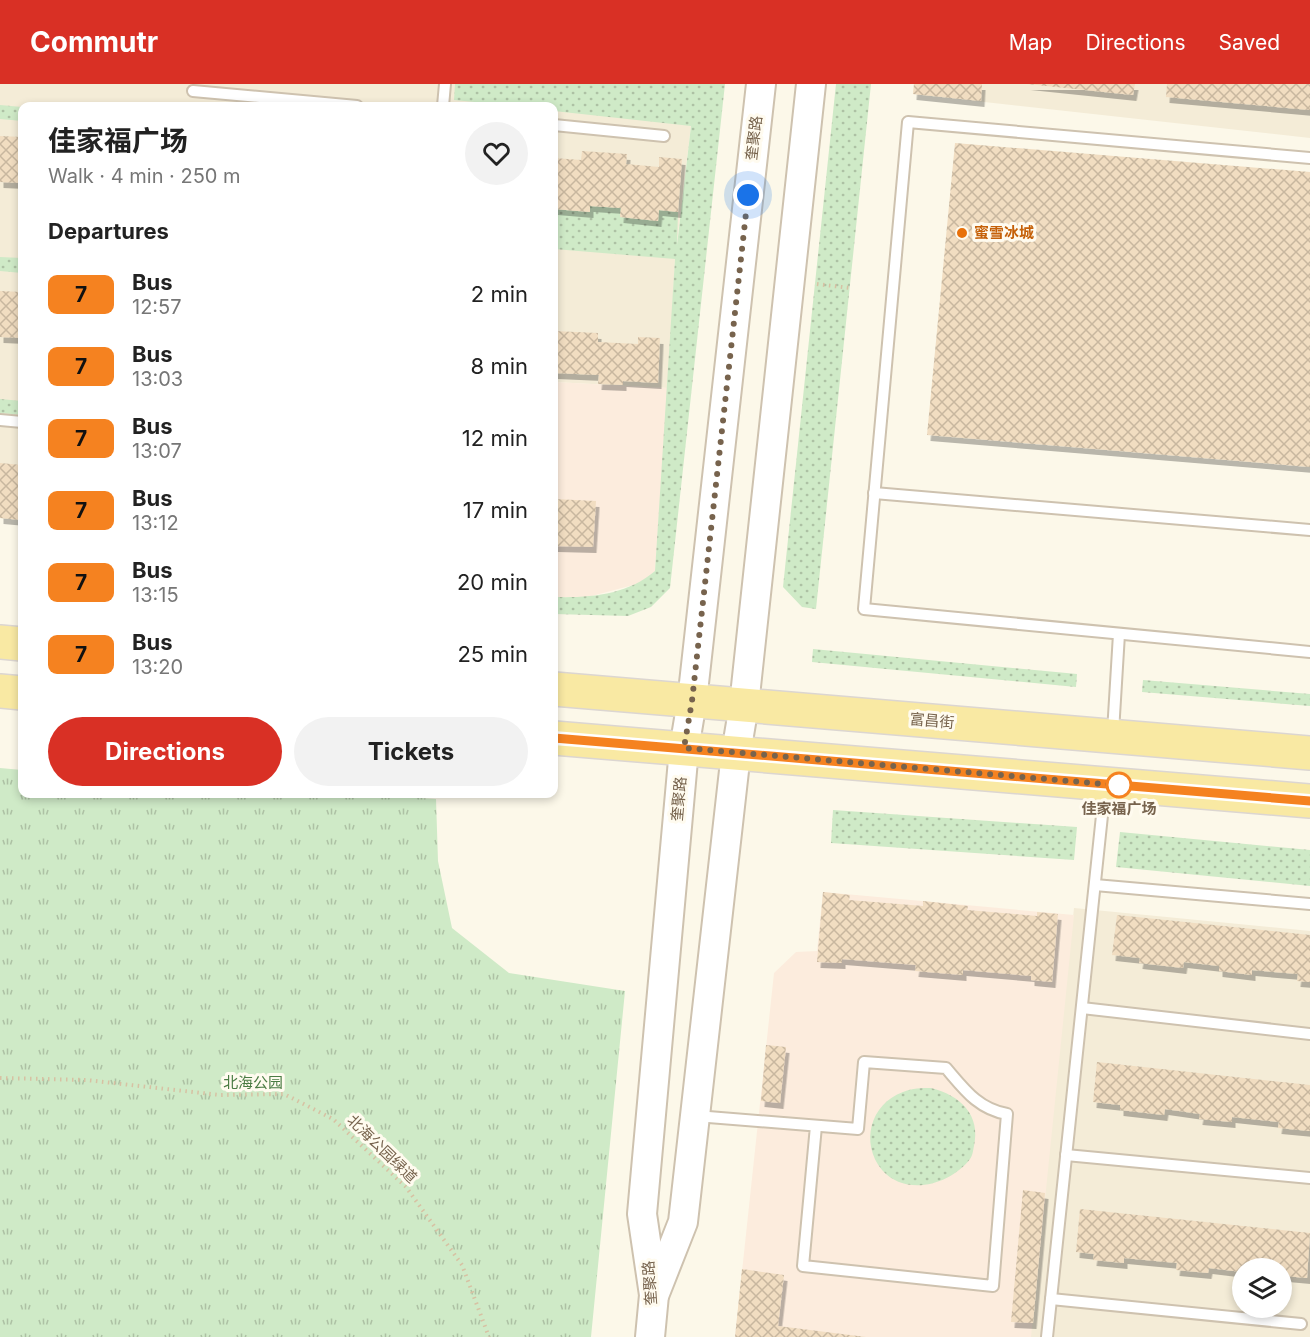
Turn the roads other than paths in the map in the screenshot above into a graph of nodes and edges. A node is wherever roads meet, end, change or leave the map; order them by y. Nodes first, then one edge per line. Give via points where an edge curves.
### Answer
1 (445, 84) edge
2 (761, 84) edge
3 (811, 84) edge
4 (193, 91) dead end
5 (313, 102) edge
6 (443, 102) edge
7 (558, 125) edge
8 (664, 136) dead end
9 (1310, 158) edge
10 (0, 420) edge
11 (18, 422) edge
12 (874, 494) junction
13 (1310, 530) edge
14 (1119, 634) junction
15 (0, 642) edge
16 (18, 644) edge
17 (1310, 652) edge
18 (558, 689) edge
19 (0, 691) edge
20 (18, 693) edge
21 (692, 701) junction
22 (744, 705) junction
23 (1113, 736) junction
24 (558, 738) edge
25 (684, 748) junction
26 (736, 753) junction
27 (1310, 753) edge
28 (1106, 784) junction
29 (1310, 801) edge
30 (1095, 885) junction
31 (1310, 904) edge
32 (1082, 1008) junction
33 (1310, 1034) edge
34 (695, 1116) junction
35 (816, 1126) junction
36 (1066, 1155) junction
37 (1310, 1178) edge
38 (654, 1295) junction
39 (1051, 1299) junction
40 (1301, 1324) dead end
41 (650, 1337) edge
42 (1047, 1337) edge

1 - 6 lane
2 - 21 street, 奎聚路
3 - 22 street
4 - 5 lane
7 - 8 lane
9 - 12 lane via 908,122
10 - 11 lane
12 - 13 lane
12 - 14 lane via 864,609
14 - 17 lane
14 - 23 lane
15 - 16 main road
18 - 21 main road, 富昌街
19 - 20 main road
21 - 22 main road, 富昌街
21 - 25 street, 奎聚路
22 - 23 main road, 富昌街
22 - 26 street
23 - 27 main road, 富昌街
24 - 25 main road
25 - 26 main road
25 - 38 street, 奎聚路 via 642,1214
26 - 28 main road
26 - 34 street
28 - 29 main road
28 - 30 lane
30 - 31 lane
30 - 32 lane
32 - 33 lane
32 - 36 lane
34 - 35 lane
34 - 38 street via 683,1222
35 - 35 lane via 858,1129 864,1062 946,1068 979,1104 1007,1114 993,1286 803,1266
36 - 37 lane
36 - 39 lane
38 - 41 street, 奎聚路
39 - 40 lane
39 - 42 lane

